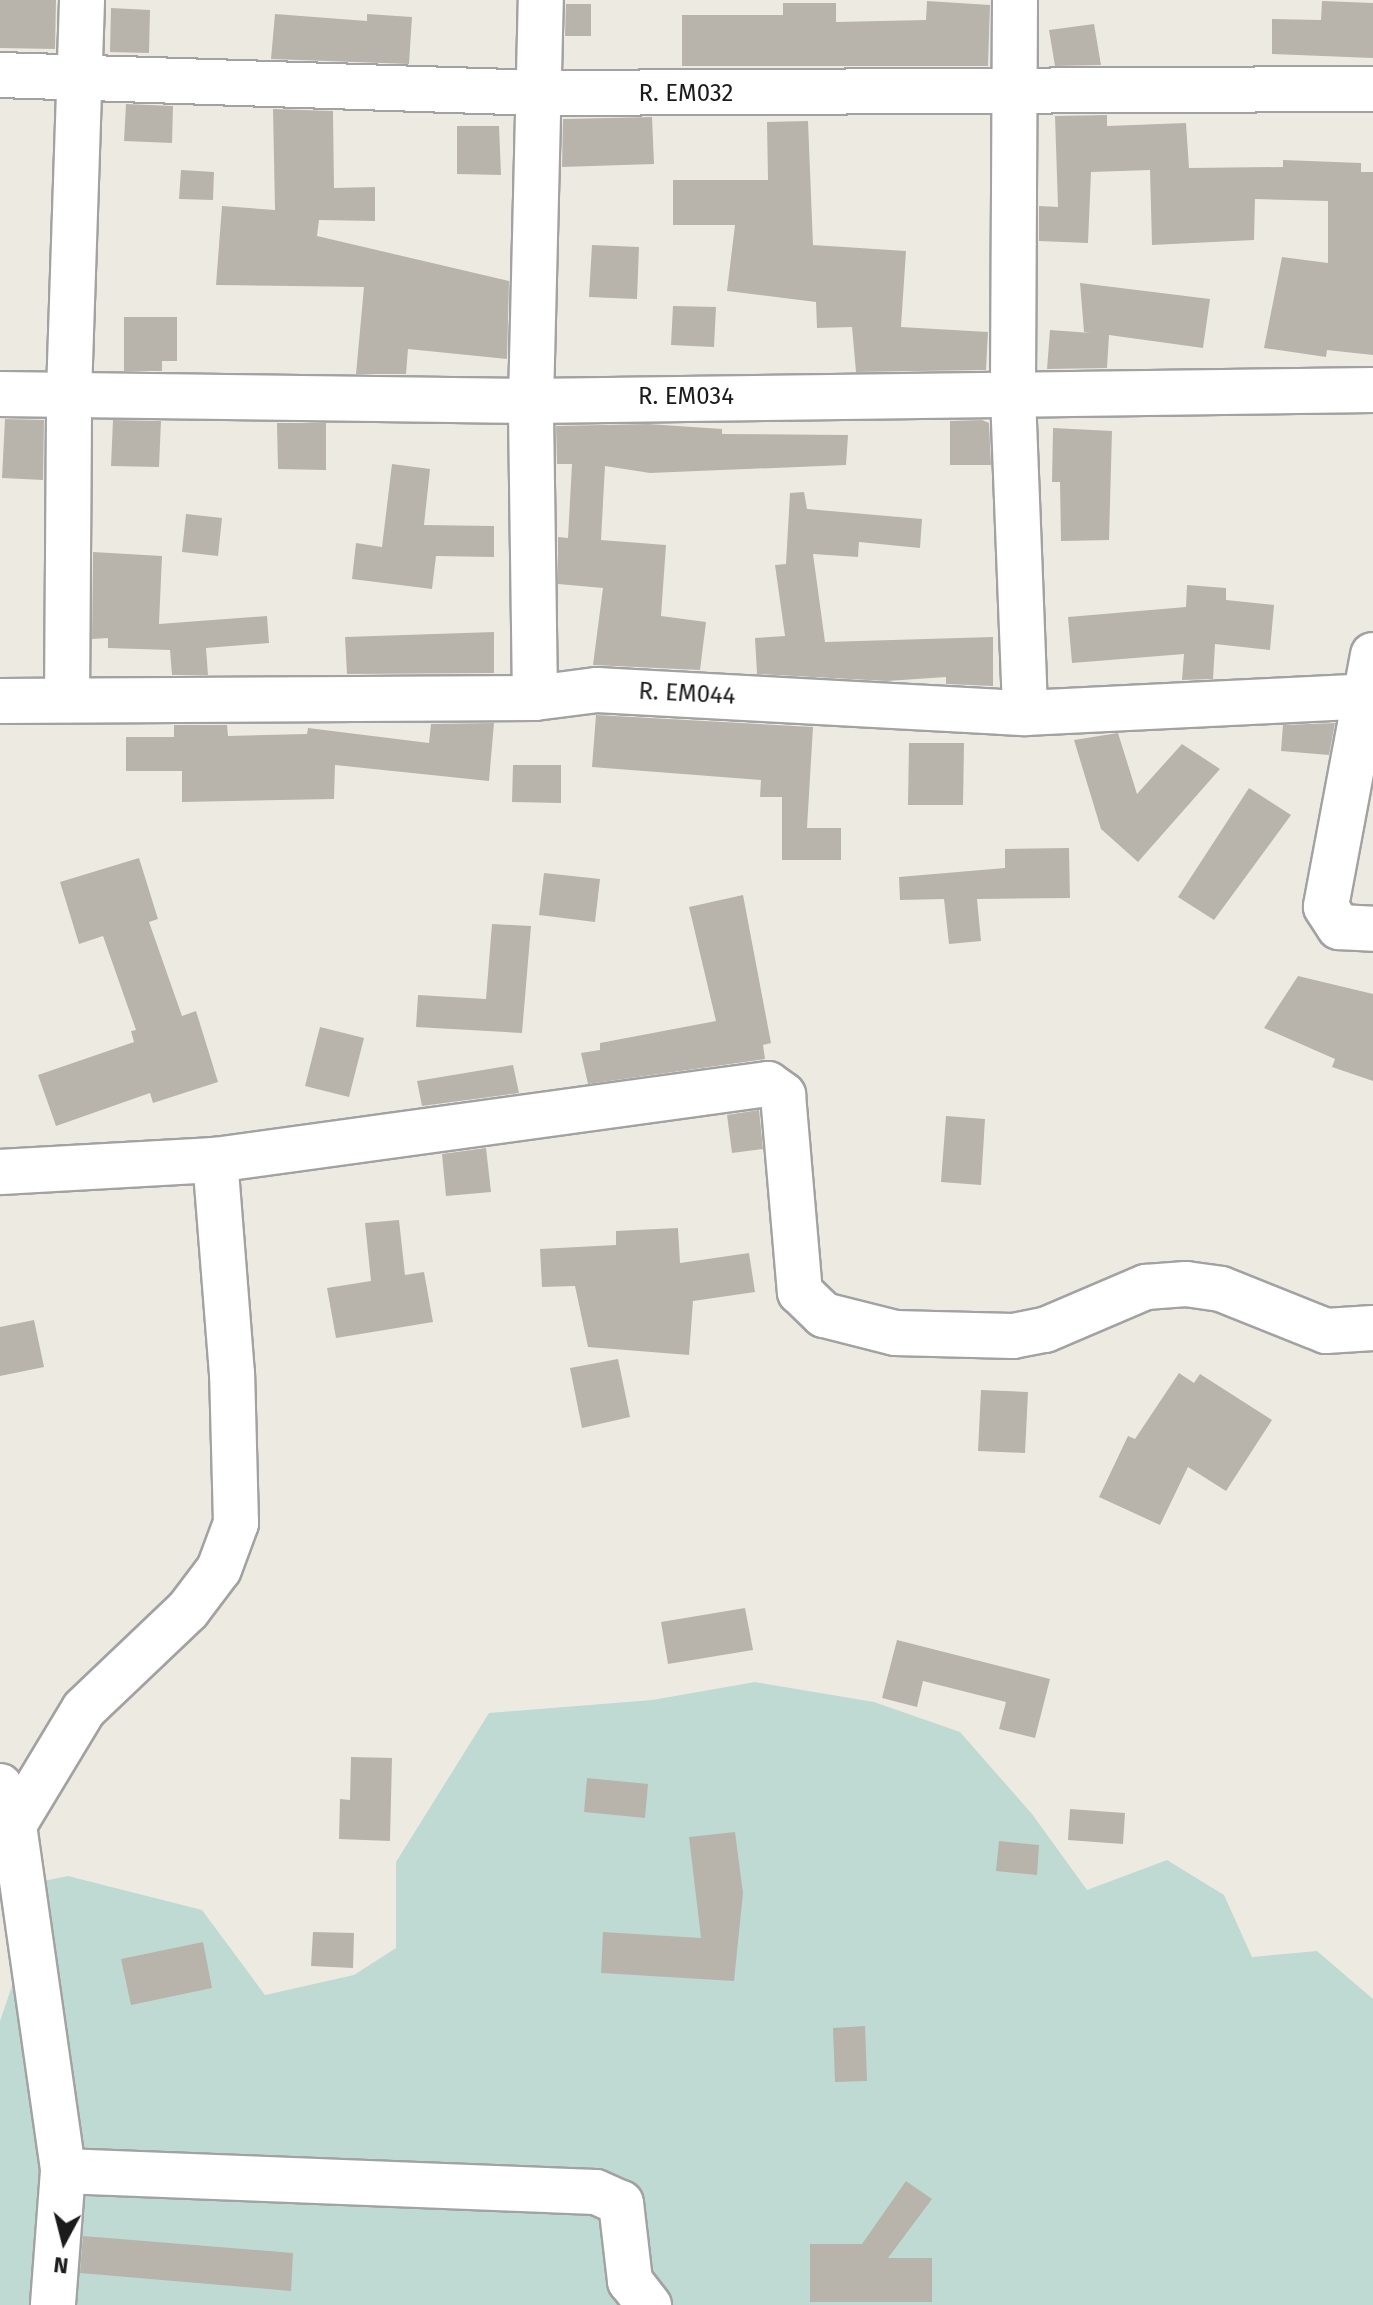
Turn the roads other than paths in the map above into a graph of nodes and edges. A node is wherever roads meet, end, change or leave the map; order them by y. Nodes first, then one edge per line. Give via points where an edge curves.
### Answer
1 (82, 0) edge
2 (541, 0) edge
3 (1015, 0) edge
4 (0, 75) edge
5 (81, 75) junction
6 (1373, 89) edge
7 (540, 93) junction
8 (1012, 94) junction
9 (1373, 390) edge
10 (69, 393) junction
11 (0, 394) edge
12 (1013, 396) junction
13 (531, 401) junction
14 (1372, 683) edge
15 (535, 698) junction
16 (67, 700) junction
17 (0, 701) edge
18 (1025, 713) junction
19 (1373, 929) edge
20 (215, 1160) junction
21 (0, 1172) edge
22 (1373, 1328) edge
23 (7, 1805) edge
24 (63, 2171) junction
25 (53, 2305) edge
26 (649, 2305) edge

1 - 5 street
2 - 7 street
3 - 8 street
4 - 5 street, R. EM032
5 - 7 street, R. EM032
5 - 10 street
6 - 8 street, R. EM032
7 - 8 street, R. EM032
7 - 13 street
8 - 12 street
9 - 12 street, R. EM034
10 - 11 street, R. EM034
10 - 13 street, R. EM034
10 - 16 street
12 - 13 street, R. EM034
12 - 18 street
13 - 15 street
14 - 18 street, R. EM044
14 - 19 street via 1326,907 1339,927
15 - 16 street, R. EM044
15 - 18 street, R. EM044 via 597,690
16 - 17 street, R. EM044
20 - 21 street
20 - 22 street via 768,1084 783,1095 800,1292 824,1315 895,1333 1013,1336 1045,1330 1146,1287 1186,1284 1221,1289 1326,1331
20 - 23 street via 232,1374 236,1523 219,1569 188,1610 84,1709
23 - 24 street
24 - 25 street
24 - 26 street via 596,2192 621,2203 630,2281

